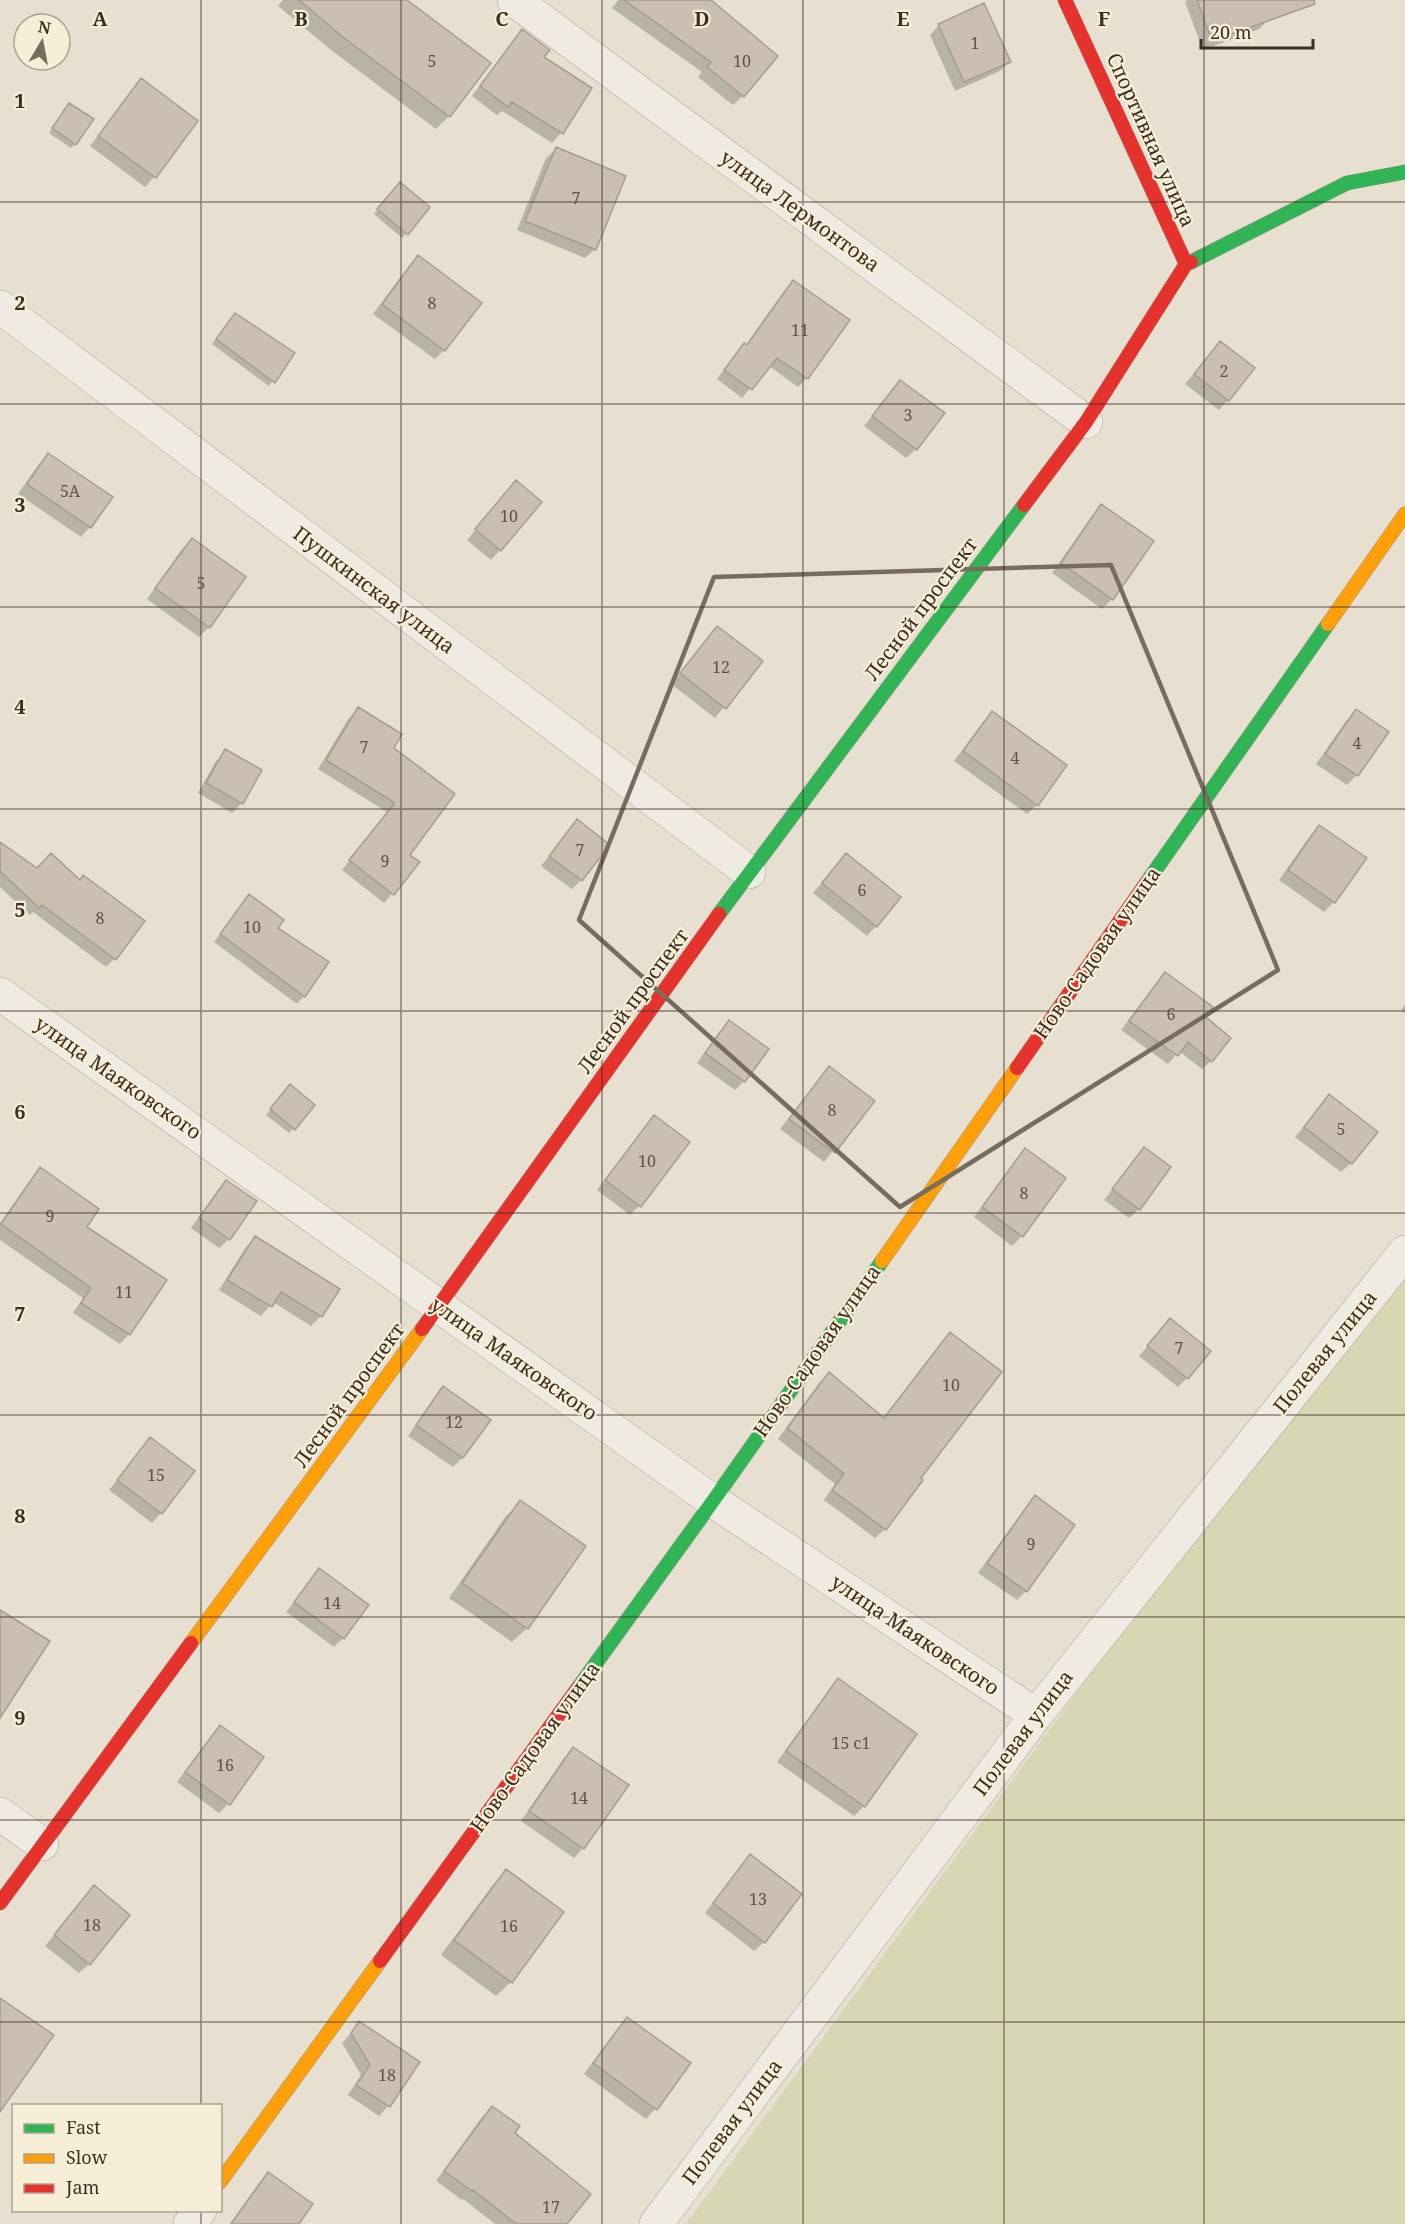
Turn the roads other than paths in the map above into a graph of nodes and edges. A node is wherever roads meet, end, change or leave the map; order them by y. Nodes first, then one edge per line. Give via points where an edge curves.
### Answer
1 (514, 0) edge
2 (1065, 0) edge
3 (1405, 172) edge
4 (1186, 264) junction
5 (0, 307) edge
6 (1086, 422) junction
7 (1405, 514) edge
8 (749, 872) junction
9 (0, 994) edge
10 (1405, 1252) edge
11 (438, 1306) junction
12 (712, 1500) junction
13 (1035, 1715) junction
14 (0, 1814) edge
15 (42, 1844) junction
16 (0, 1903) edge
17 (222, 2179) edge
18 (199, 2212) edge
19 (190, 2224) edge
20 (656, 2224) edge

1 - 6 street, улица Лермонтова
2 - 4 street, Спортивная улица
3 - 4 street via 1347,183
4 - 6 street, Лесной проспект
5 - 8 street, Пушкинская улица
6 - 8 street, Лесной проспект
7 - 12 street, Ново-Садовая улица
8 - 11 street, Лесной проспект
9 - 11 street, улица Маяковского
10 - 13 street, Полевая улица
11 - 12 street, улица Маяковского
11 - 15 street, Лесной проспект
12 - 13 street, улица Маяковского
12 - 17 street, Ново-Садовая улица
13 - 20 street, Полевая улица
14 - 15 street
15 - 16 street, Лесной проспект
18 - 19 street

